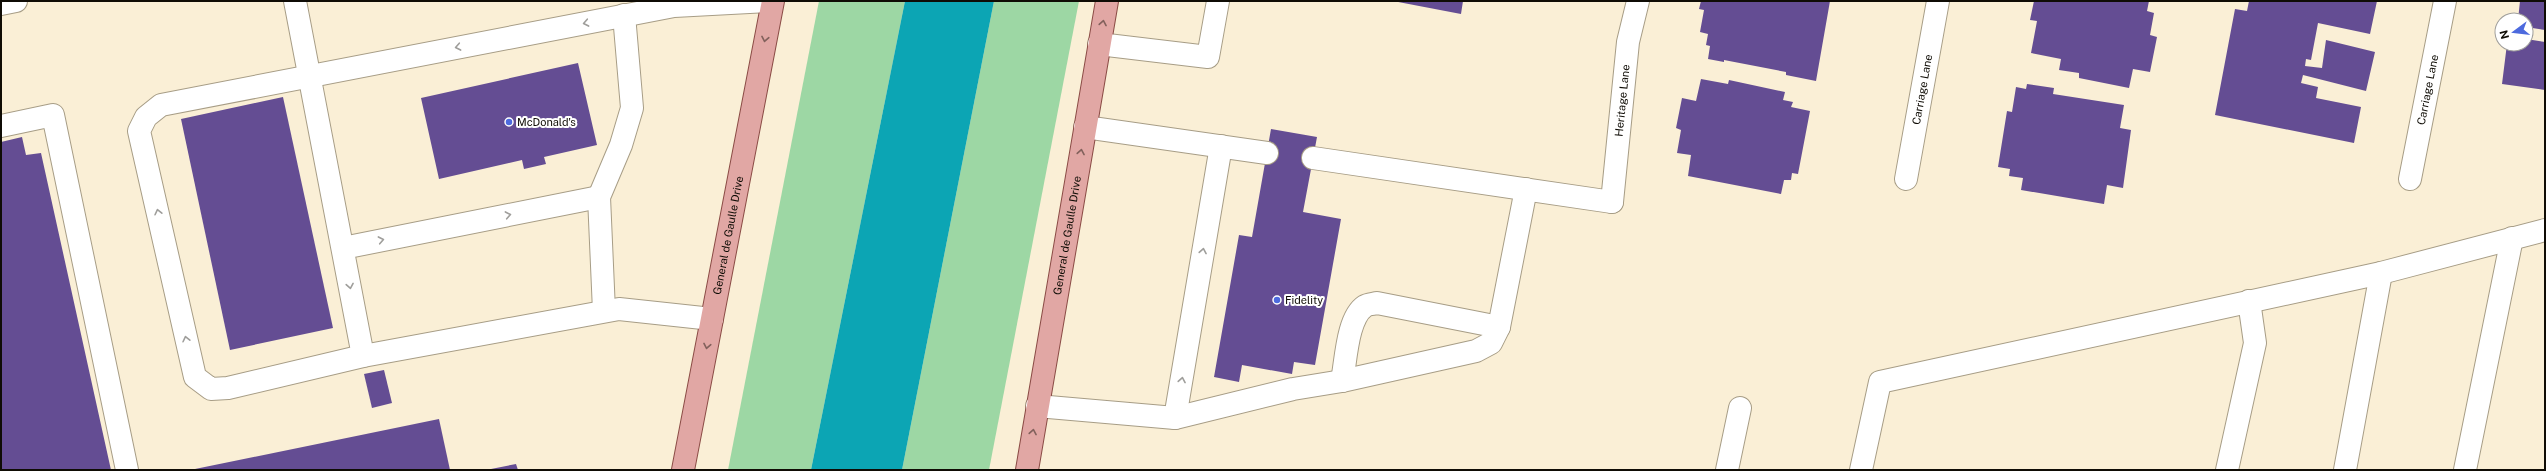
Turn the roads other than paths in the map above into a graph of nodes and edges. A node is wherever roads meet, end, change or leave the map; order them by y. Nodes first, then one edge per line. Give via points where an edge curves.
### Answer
1 (16, 1) edge
2 (295, 1) edge
3 (769, 1) edge
4 (773, 1) edge
5 (1107, 1) edge
6 (1218, 1) edge
7 (1638, 1) edge
8 (1938, 1) edge
9 (2445, 1) edge
10 (1, 4) edge
11 (624, 15) junction
12 (1099, 44) junction
13 (310, 76) junction
14 (1, 126) edge
15 (1085, 127) junction
16 (1221, 146) junction
17 (1267, 153) dead end
18 (1313, 158) dead end
19 (1906, 178) dead end
20 (2410, 179) dead end
21 (1526, 189) junction
22 (599, 197) junction
23 (2545, 230) edge
24 (2512, 238) junction
25 (343, 248) junction
26 (2381, 273) junction
27 (2249, 302) junction
28 (604, 311) junction
29 (712, 320) junction
30 (1499, 327) junction
31 (363, 356) junction
32 (1342, 381) junction
33 (1037, 406) junction
34 (1740, 408) dead end
35 (1175, 418) junction
36 (127, 470) edge
37 (683, 470) edge
38 (1027, 470) edge
39 (1727, 470) edge
40 (1861, 470) edge
41 (2227, 470) edge
42 (2345, 470) edge
43 (2465, 470) edge

1 - 10 street
2 - 13 street
3 - 11 street via 674,6
4 -> 29 main road, General de Gaulle Drive
12 -> 5 main road, General de Gaulle Drive
6 - 12 street via 1208,57
7 - 21 street, Heritage Lane via 1628,42 1612,202
8 - 19 street, Carriage Lane
9 - 20 street, Carriage Lane
11 -> 13 street
11 - 22 street via 632,108 621,145
12 - 15 main road, General de Gaulle Drive
13 - 25 street
31 -> 13 street via 228,388 210,389 195,377 139,130 146,117 161,104
14 - 36 street via 53,115
15 - 16 street
33 -> 15 main road, General de Gaulle Drive
16 - 17 street
35 -> 16 street
18 - 21 street
21 - 30 street
25 -> 22 street
22 - 28 street
23 - 24 street
24 - 26 street
24 - 43 street
25 -> 31 street
26 - 27 street
26 - 42 street
27 - 40 street via 1880,382
27 - 41 street via 2255,343
28 - 29 street via 619,308
28 - 31 street
29 -> 37 main road, General de Gaulle Drive
30 - 32 street via 1491,343 1476,351
30 - 32 street via 1377,303 1365,306 1352,324
32 - 35 street via 1293,389
33 - 35 street
38 -> 33 main road, General de Gaulle Drive
34 - 39 street

